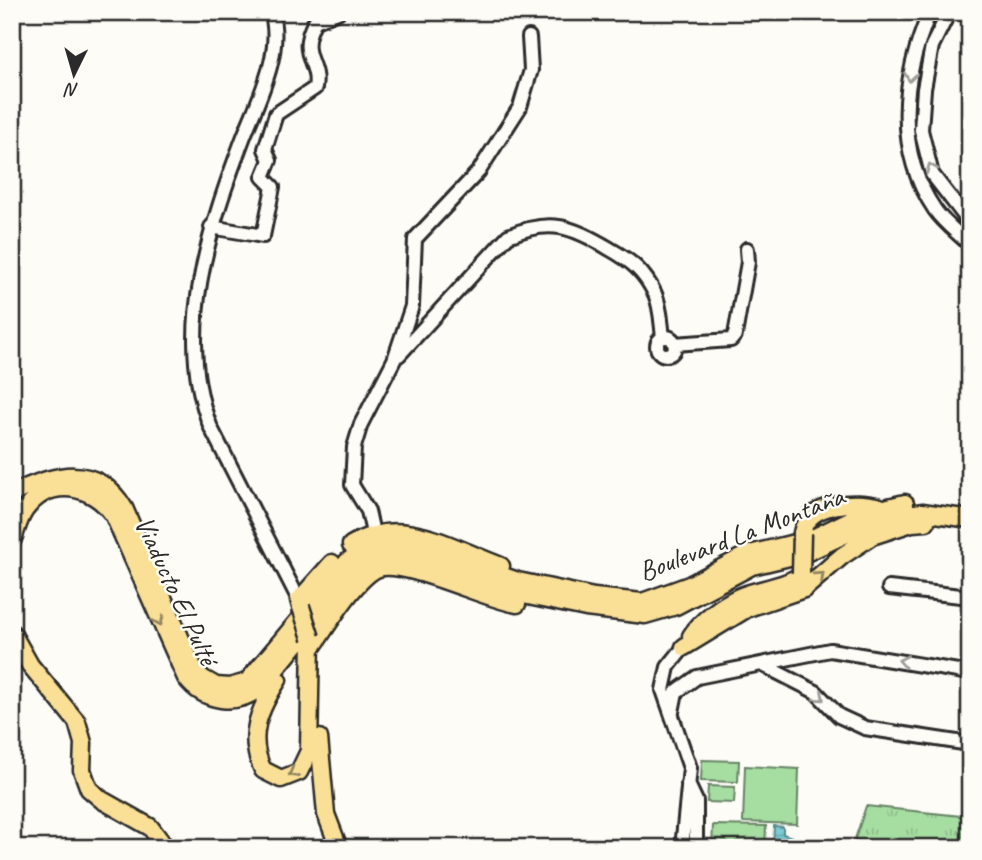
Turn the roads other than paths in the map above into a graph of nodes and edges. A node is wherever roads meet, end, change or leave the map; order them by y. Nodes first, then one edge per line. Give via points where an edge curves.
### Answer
1 (271, 12) edge
2 (338, 12) edge
3 (930, 12) edge
4 (949, 12) edge
5 (529, 37) dead end
6 (970, 223) edge
7 (211, 227) junction
8 (970, 245) edge
9 (747, 249) dead end
10 (394, 360) junction
11 (12, 494) edge
12 (880, 507) junction
13 (970, 509) edge
14 (970, 519) edge
15 (970, 527) edge
16 (14, 528) edge
17 (373, 533) junction
18 (543, 587) junction
19 (889, 588) dead end
20 (970, 597) edge
21 (554, 601) junction
22 (308, 608) junction
23 (12, 633) edge
24 (312, 642) junction
25 (684, 647) junction
26 (291, 652) junction
27 (761, 664) junction
28 (970, 673) edge
29 (672, 712) junction
30 (970, 744) edge
31 (687, 783) junction
32 (166, 848) edge
33 (339, 848) edge
34 (682, 848) edge
35 (696, 848) edge

1 - 7 street via 268,72
2 - 7 street via 315,21 308,36 306,54 315,88 277,112 269,133 265,149 270,160 263,177 273,191 263,236
3 -> 8 street via 914,49 906,107 909,157 936,212
6 -> 4 street via 932,174 921,130 932,46
5 - 10 street via 531,70 520,107 480,171 415,239 412,306
7 - 22 street via 198,286 197,371 203,409
9 - 10 street via 731,340 669,341 656,296 634,263 579,230 530,227 508,236
10 - 17 street via 360,424 354,447 352,485 368,511
11 - 22 main road, Viaducto El Pulté via 64,475 91,478 113,493 124,508 194,667 216,686 236,686 251,679
12 - 13 main road, Boulevard La Montaña via 917,503
12 - 18 main road, Boulevard La Montaña via 811,539 746,555 656,600 624,601
12 - 25 main road, bridge via 861,502 830,508 808,520 802,533 801,573 792,581 729,603 693,631
14 - 21 main road, Boulevard La Montaña via 922,512 878,519 818,549 752,566 676,606 645,615
25 -> 15 main road via 748,608 804,589 872,536 912,523
16 -> 26 main road, Viaducto El Pulté via 37,498 58,489 79,488 101,499 114,516 182,671 191,685 207,695 230,700 249,695
17 - 18 main road via 403,531 427,538 530,576
17 - 22 main road via 344,551
18 - 22 main road, Boulevard La Montaña via 412,545 385,542 348,561
19 - 20 street
21 - 22 main road, Boulevard La Montaña via 504,591 411,558 389,555 359,568
21 - 24 main road via 541,607 507,602 405,567 384,566 363,580
22 - 24 main road, bridge
22 - 26 main road, Viaducto El Pulté
23 - 32 main road via 30,665 77,722 83,743 82,770 89,789 150,827
24 -> 26 main road via 309,751 299,772 281,779 261,765 256,725 260,708 289,663
24 - 33 main road via 321,785
25 - 29 street via 664,679 663,690
28 -> 27 street via 830,650
27 - 29 street via 697,677 676,692
27 -> 30 street via 816,692 839,716 865,728
29 - 31 street via 690,768
31 - 34 street
31 - 35 street via 697,809

